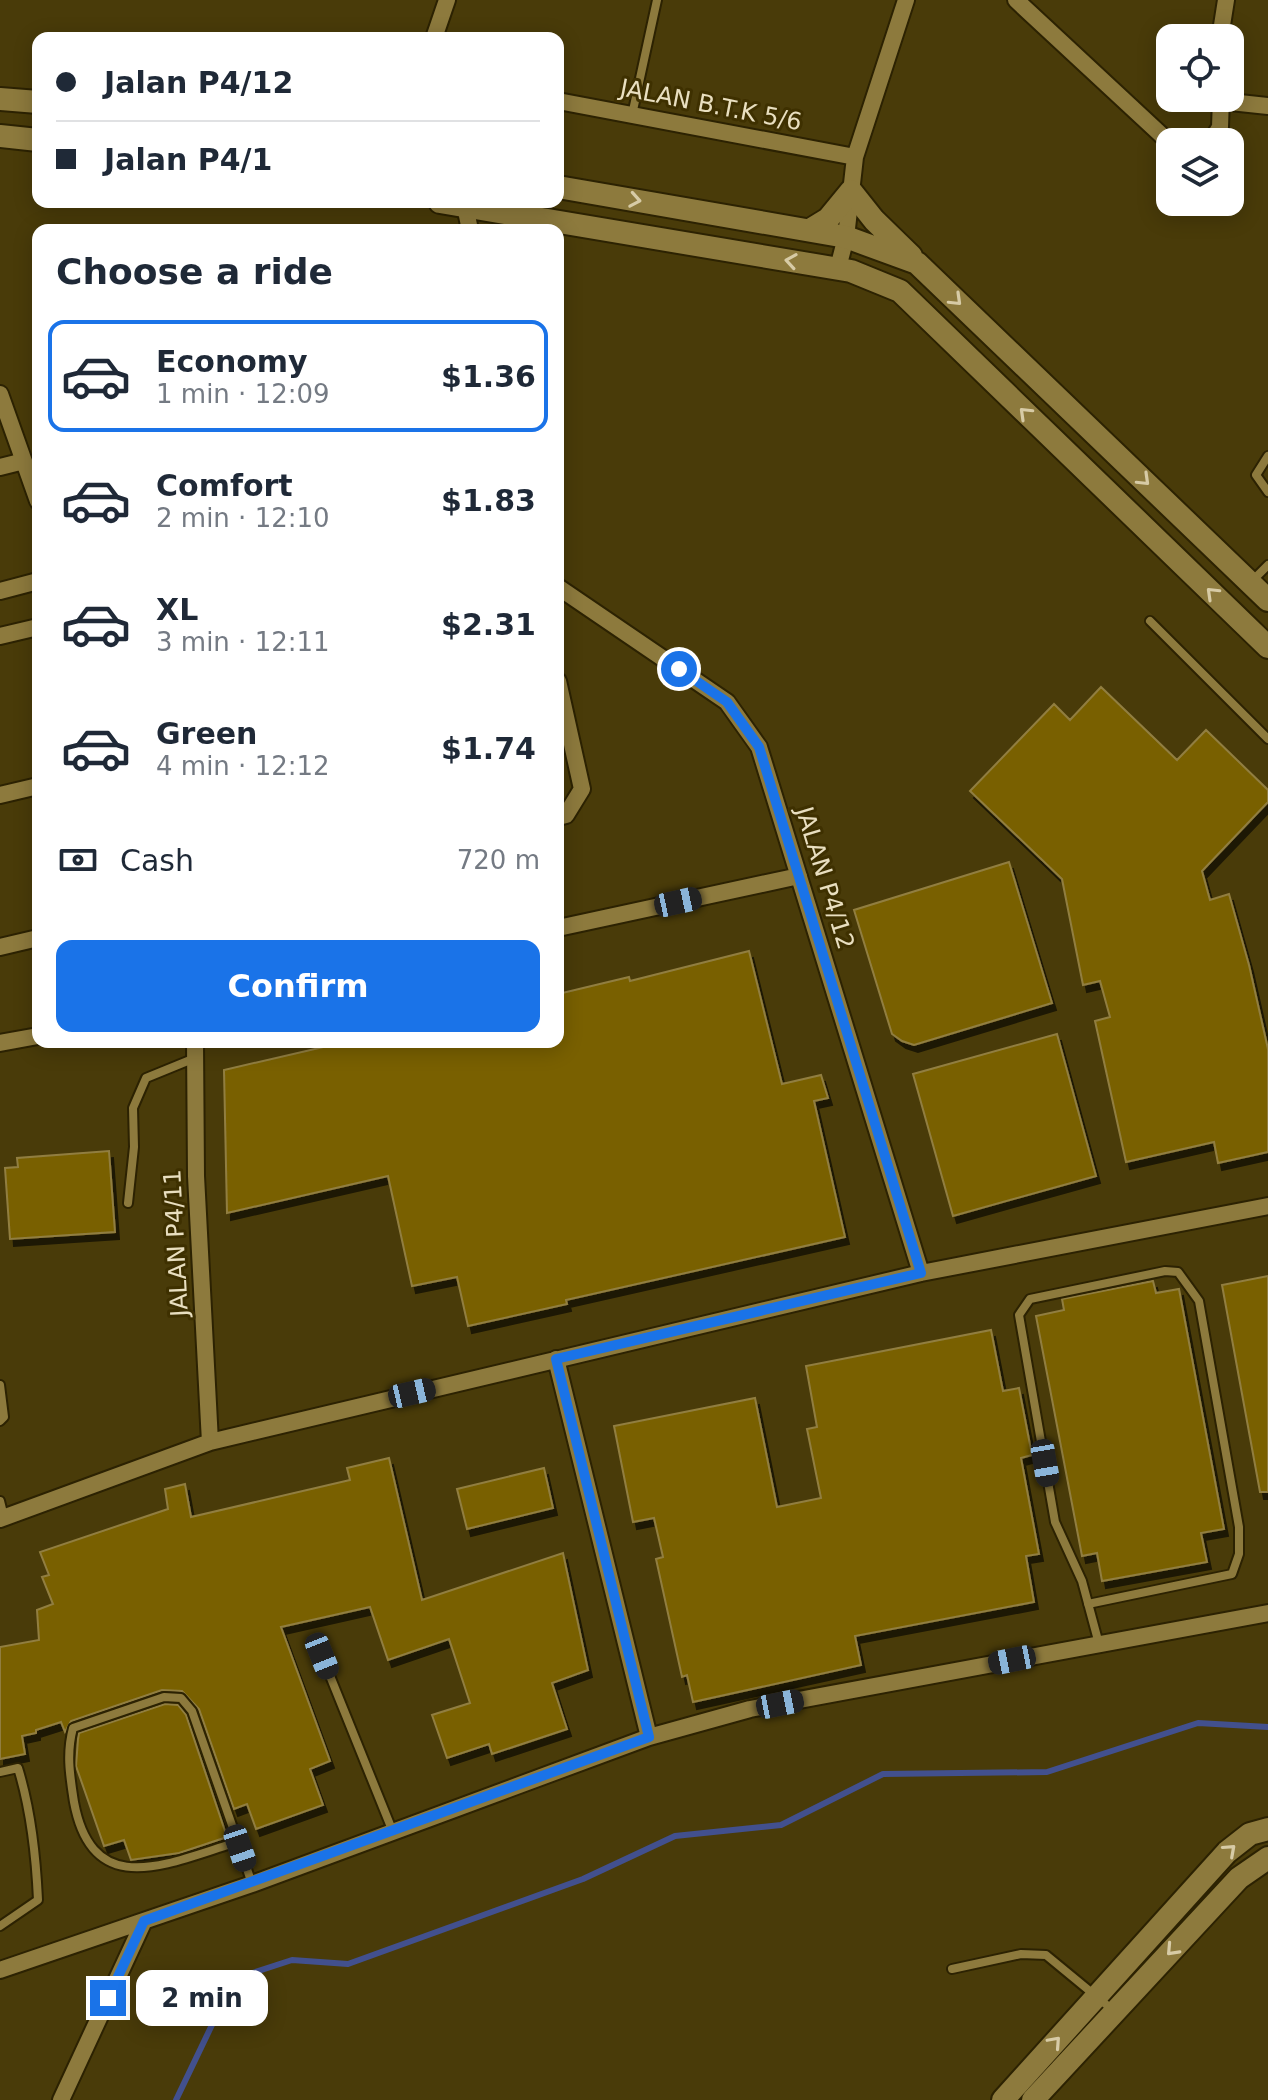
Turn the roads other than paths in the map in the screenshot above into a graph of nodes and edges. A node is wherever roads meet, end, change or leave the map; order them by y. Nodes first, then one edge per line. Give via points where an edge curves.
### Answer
1 (447, 0) edge
2 (657, 0) edge
3 (906, 0) edge
4 (1016, 0) edge
5 (1226, 0) edge
6 (1222, 24) edge
7 (436, 32) edge
8 (0, 99) edge
9 (32, 102) edge
10 (564, 102) edge
11 (1244, 103) edge
12 (1268, 106) edge
13 (632, 115) junction
14 (1156, 130) edge
15 (0, 136) edge
16 (32, 139) edge
17 (855, 157) junction
18 (564, 188) edge
19 (851, 191) junction
20 (477, 208) edge
21 (810, 230) junction
22 (846, 237) junction
23 (917, 263) junction
24 (838, 268) junction
25 (0, 394) edge
26 (1268, 456) edge
27 (24, 461) junction
28 (0, 467) edge
29 (32, 484) edge
30 (1268, 492) edge
31 (1268, 565) edge
32 (32, 583) edge
33 (1250, 583) junction
34 (0, 591) edge
35 (564, 591) edge
36 (1268, 600) edge
37 (1150, 621) dead end
38 (32, 628) edge
39 (0, 636) edge
40 (1268, 647) edge
41 (564, 708) edge
42 (1268, 739) edge
43 (32, 787) edge
44 (0, 795) edge
45 (564, 816) edge
46 (799, 876) junction
47 (564, 927) edge
48 (32, 939) edge
49 (0, 947) edge
50 (32, 1037) edge
51 (0, 1043) edge
52 (195, 1050) edge
53 (128, 1203) dead end
54 (1268, 1206) edge
55 (921, 1273) junction
56 (556, 1359) junction
57 (0, 1385) edge
58 (0, 1421) edge
59 (210, 1442) junction
60 (1, 1512) edge
61 (1088, 1604) junction
62 (1268, 1613) edge
63 (1099, 1644) junction
64 (322, 1656) dead end
65 (649, 1737) junction
66 (0, 1772) edge
67 (1268, 1829) edge
68 (393, 1832) junction
69 (240, 1848) junction
70 (1268, 1858) edge
71 (252, 1884) junction
72 (144, 1921) junction
73 (0, 1926) edge
74 (952, 1969) dead end
75 (0, 1970) edge
76 (1097, 1996) junction
77 (1115, 2012) junction
78 (61, 2100) edge
79 (1003, 2100) edge
80 (1033, 2100) edge

1 - 7 street
2 - 13 lane
3 - 17 street
4 - 14 street
5 - 6 street
8 - 9 street
10 - 13 street, JALAN B.T.K 5/6
11 - 12 street
13 - 17 street, JALAN B.T.K 5/6
15 - 16 street
17 - 19 street
18 -> 21 street
19 - 21 street via 828,219
19 - 22 street
19 - 23 street
24 -> 20 street
21 - 22 street
22 - 23 street
22 - 24 street
23 -> 33 street
40 -> 24 street via 900,291
25 - 27 street
26 - 30 lane via 1256,475
27 - 28 street
27 - 29 street
31 - 33 lane
32 - 34 street
33 - 36 street
35 - 46 street, JALAN P4/12 via 727,702 759,747
37 - 42 lane
38 - 39 street
41 - 45 street via 582,789
43 - 44 street
46 - 47 street
46 - 55 street, JALAN P4/12
48 - 49 street
50 - 51 street
52 - 53 lane via 146,1078 133,1108
52 - 59 street, JALAN P4/11
54 - 55 street
55 - 56 street
56 - 59 street
56 - 65 street
57 - 58 lane
59 - 60 street
61 - 61 lane via 1055,1522 1019,1315 1030,1299 1178,1272 1199,1301 1239,1527 1239,1554 1232,1574
61 - 63 lane
62 - 63 street
63 - 65 street via 750,1709
64 - 68 lane
65 - 68 street
66 - 73 lane via 18,1768 24,1786 38,1900
76 -> 67 street via 1227,1852 1250,1834
68 - 71 street
69 - 69 lane via 231,1844 164,1866 124,1866 98,1857 80,1831 67,1749 73,1728 164,1697 181,1698 192,1711
69 - 71 lane
70 -> 77 street via 1239,1878
71 - 72 street
72 - 75 street
72 - 78 street
74 - 76 lane via 1021,1954 1046,1955
76 - 77 lane
79 -> 76 street
77 - 80 street

